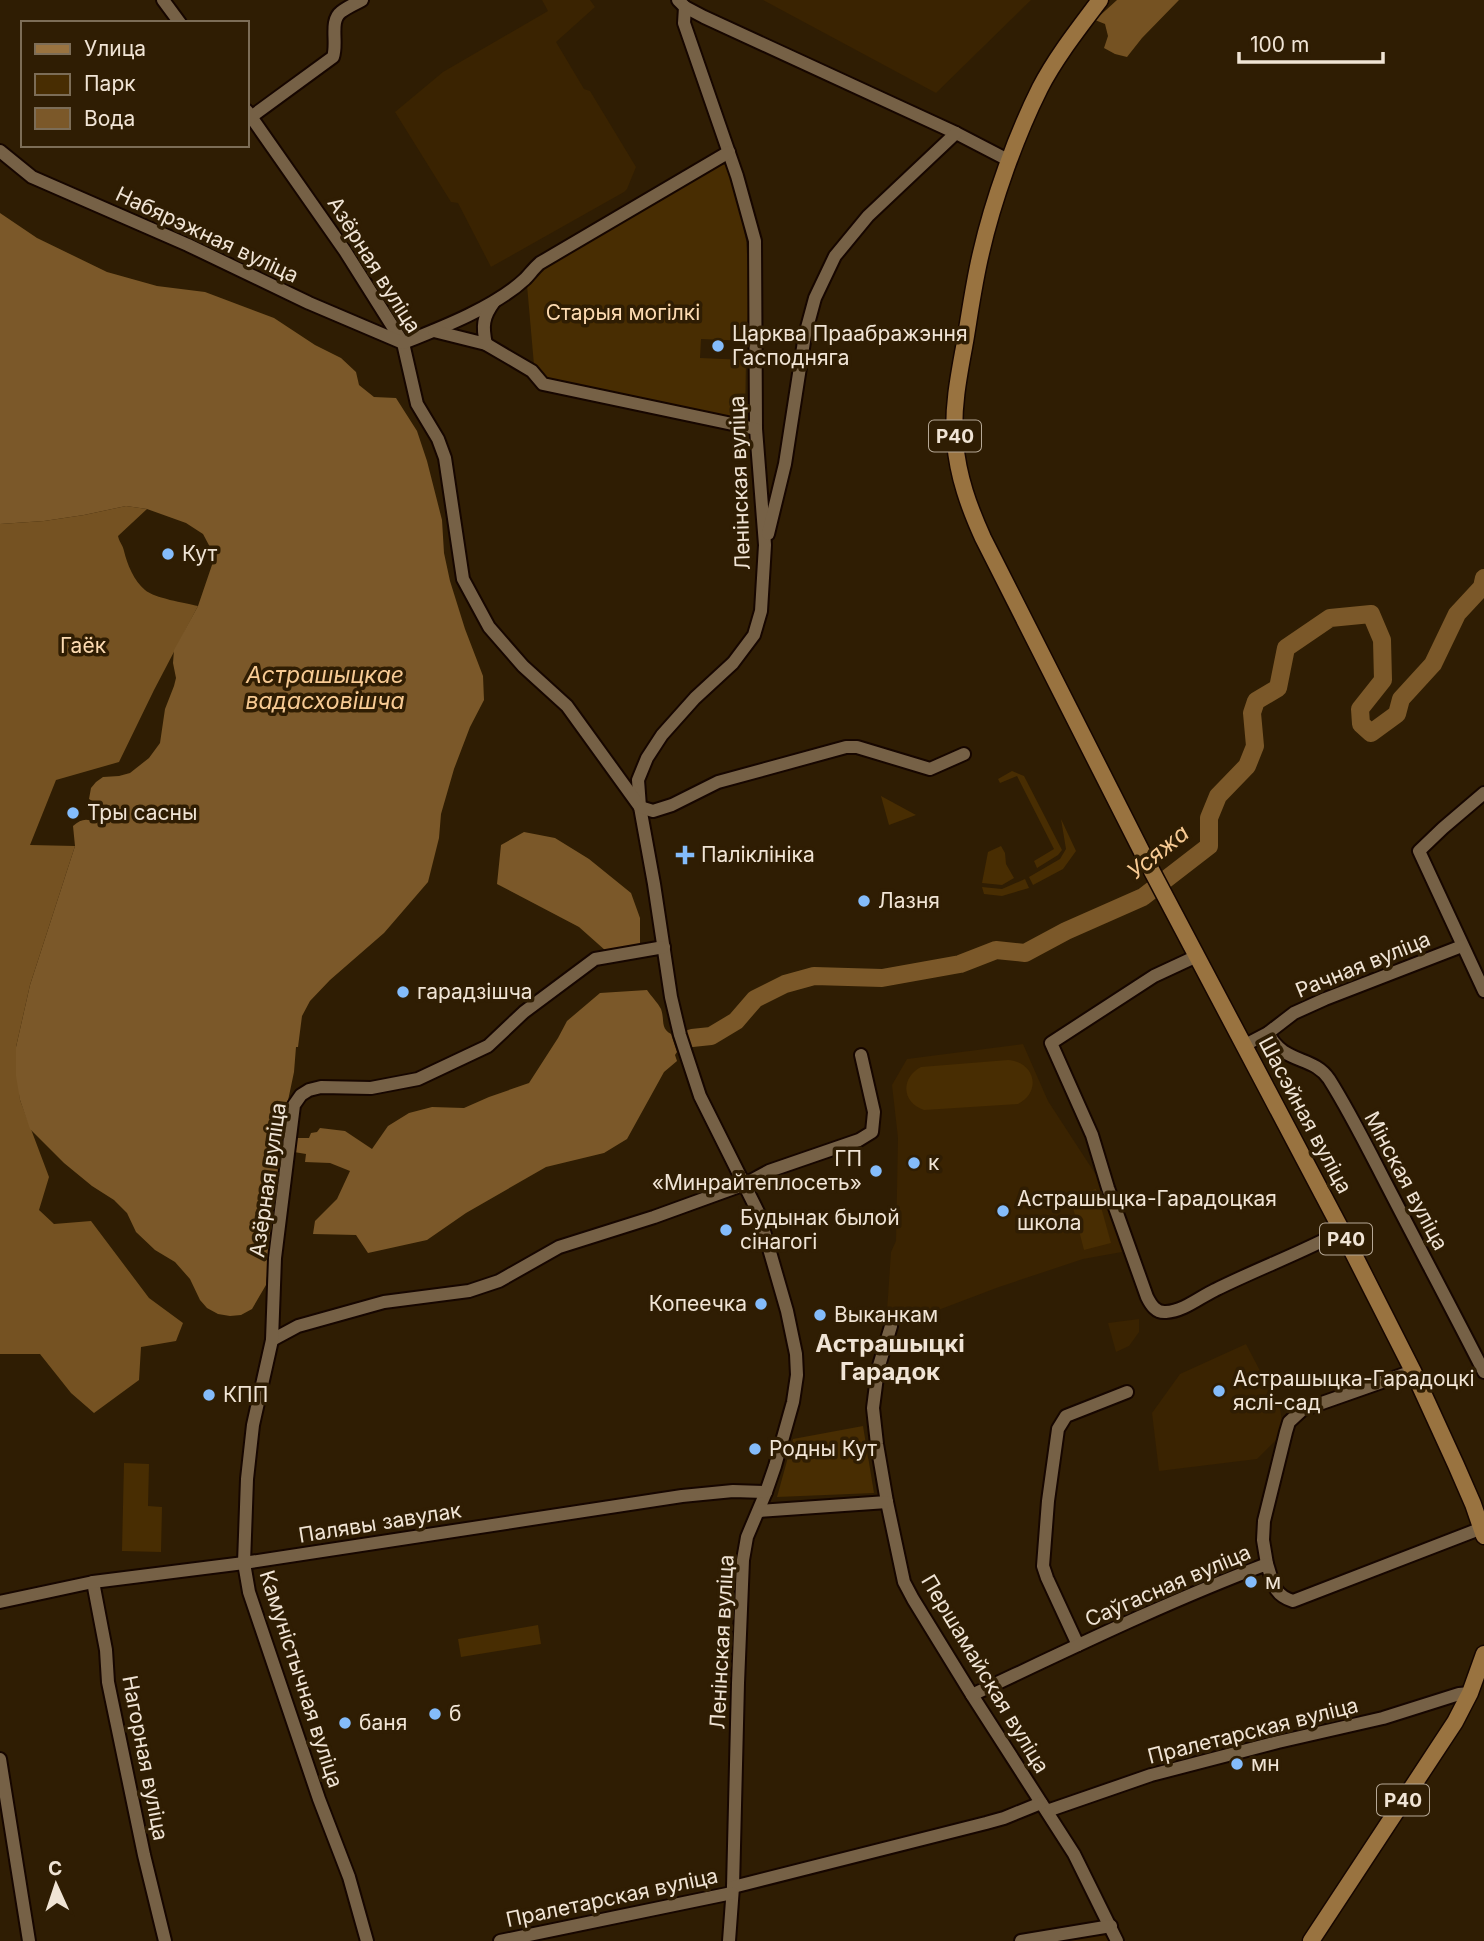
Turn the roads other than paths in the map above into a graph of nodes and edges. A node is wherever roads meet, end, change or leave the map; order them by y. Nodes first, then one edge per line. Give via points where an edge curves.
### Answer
1 (163, 0) edge
2 (362, 0) edge
3 (1100, 0) edge
4 (681, 3) edge
5 (179, 21) edge
6 (249, 114) edge
7 (956, 133) junction
8 (0, 150) edge
9 (729, 152) junction
10 (1010, 161) junction
11 (495, 300) junction
12 (434, 331) junction
13 (403, 343) junction
14 (486, 344) junction
15 (756, 429) junction
16 (765, 545) junction
17 (964, 754) dead end
18 (1484, 793) edge
19 (640, 807) junction
20 (1462, 946) junction
21 (664, 947) junction
22 (1197, 956) junction
23 (1484, 991) edge
24 (1268, 1033) junction
25 (1245, 1045) junction
26 (861, 1055) dead end
27 (745, 1184) junction
28 (1342, 1231) junction
29 (891, 1326) dead end
30 (272, 1340) junction
31 (1413, 1371) junction
32 (1484, 1372) edge
33 (1127, 1392) dead end
34 (766, 1492) junction
35 (887, 1502) junction
36 (758, 1511) junction
37 (1483, 1532) edge
38 (244, 1563) junction
39 (1267, 1564) junction
40 (93, 1582) junction
41 (0, 1602) edge
42 (1078, 1645) junction
43 (1484, 1654) edge
44 (1470, 1693) junction
45 (972, 1695) junction
46 (0, 1759) edge
47 (1044, 1807) junction
48 (732, 1890) junction
49 (1111, 1926) junction
50 (29, 1941) edge
51 (165, 1941) edge
52 (367, 1941) edge
53 (500, 1941) edge
54 (729, 1941) edge
55 (1021, 1941) edge
56 (1117, 1941) edge
57 (1311, 1941) edge

1 - 5 street
2 - 6 street via 338,14 333,57
3 - 10 main road, Р40 via 1041,86
4 - 7 street
4 - 9 street, Ленінская вуліца
6 - 13 street, Азёрная вуліца
7 - 10 street
7 - 16 street via 868,216 835,256 815,298 804,335 785,464
8 - 13 street, Набярэжная вуліца via 32,177
9 - 11 street via 540,263
9 - 15 street, Ленінская вуліца via 755,240
10 - 22 main road, Шасэйная вуліца / Р40 via 981,250 959,378 954,412 961,482 983,538
11 - 12 street
11 - 14 street via 483,322
12 - 13 street
12 - 14 street
13 - 19 street, Азёрная вуліца via 417,404 445,458 463,579 489,627 566,706
14 - 15 street via 532,371 543,384
15 - 16 street, Ленінская вуліца
16 - 19 street, Ленінская вуліца via 761,611 754,635 733,663 662,735 638,780
17 - 19 street via 930,769 846,747 718,782 653,811
18 - 20 street via 1419,851
19 - 21 street, Ленінская вуліца
20 - 23 street
20 - 24 street, Рачная вуліца via 1325,999 1294,1013
21 - 27 street, Ленінская вуліца via 671,997 700,1096
21 - 30 street, Азёрная вуліца via 595,960 524,1012 488,1046 418,1079 372,1088 321,1087 300,1095 294,1105 287,1151
22 - 25 main road, Шасэйная вуліца / Р40
22 - 28 street via 1154,976 1051,1043 1092,1135 1147,1297 1158,1311 1174,1311
24 - 25 street, Рачная вуліца
24 - 32 street, Мінская вуліца via 1284,1053 1327,1075
25 - 28 main road, Шасэйная вуліца / Р40
26 - 27 street via 874,1112 872,1132
27 - 30 street via 559,1247 499,1281 469,1291 384,1302 298,1326
27 - 34 street, Ленінская вуліца via 759,1214 796,1353 793,1402
28 - 31 main road, Шасэйная вуліца / Р40
29 - 35 street, Першамайская вуліца via 873,1408
30 - 38 street, Камуністычная вуліца via 253,1425
31 - 37 main road, Шасэйная вуліца / Р40
31 - 39 street via 1302,1410 1289,1422 1264,1521
33 - 42 street via 1066,1416 1058,1429 1043,1566
34 - 36 street, Ленінская вуліца
34 - 38 street, Палявы завулак via 682,1496
35 - 36 street
35 - 45 street, Першамайская вуліца via 904,1582
36 - 48 street, Ленінская вуліца via 743,1560
37 - 39 street, Саўгасная вуліца via 1293,1601 1279,1594
38 - 40 street, Палявы завулак
38 - 52 street, Камуністычная вуліца
39 - 42 street, Саўгасная вуліца
40 - 41 street, Палявы завулак
40 - 51 street, Нагорная вуліца via 108,1682
42 - 45 street, Саўгасная вуліца
43 - 44 main road, Р40
44 - 47 street, Пралетарская вуліца
44 - 57 main road, Р40
45 - 47 street, Першамайская вуліца
46 - 50 street
47 - 48 street, Пралетарская вуліца
47 - 49 street, Першамайская вуліца
48 - 53 street, Пралетарская вуліца
48 - 54 street, Ленінская вуліца
49 - 55 street
49 - 56 street, Першамайская вуліца

